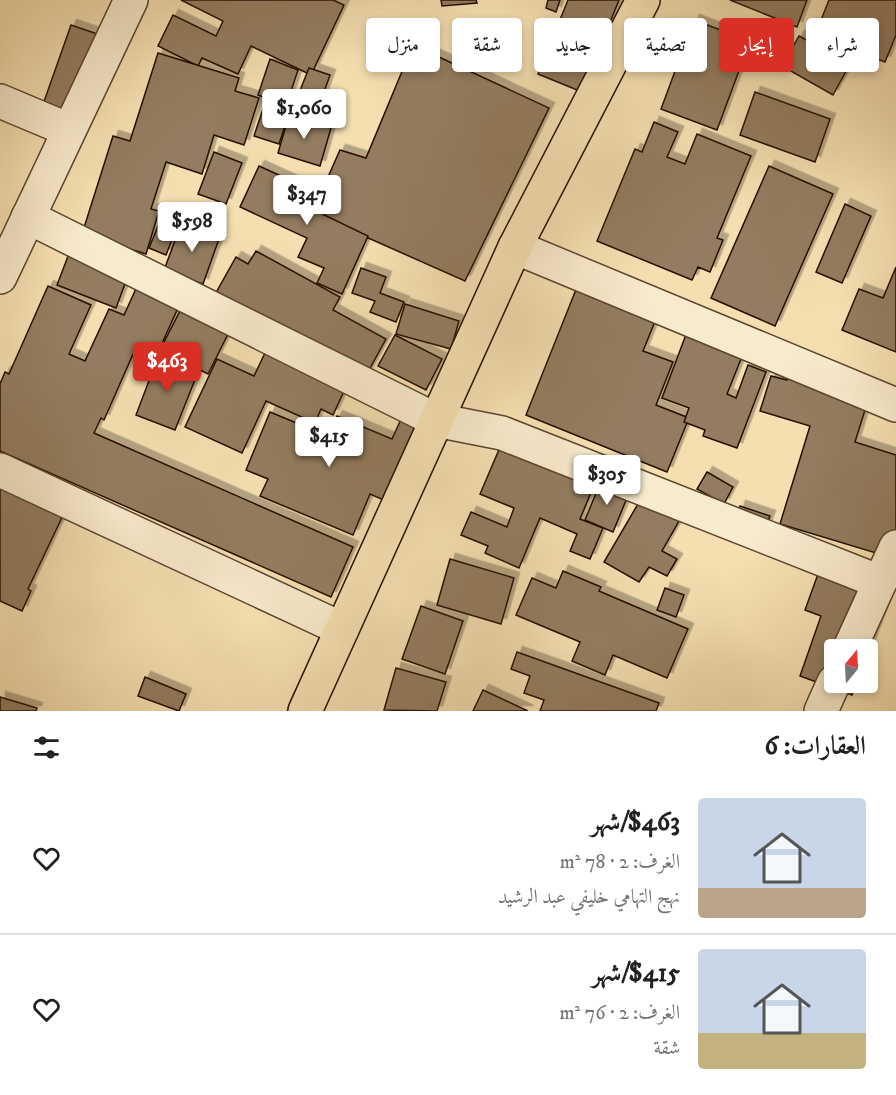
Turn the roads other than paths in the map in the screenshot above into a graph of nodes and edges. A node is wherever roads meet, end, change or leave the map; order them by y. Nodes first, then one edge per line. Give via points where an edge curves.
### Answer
1 (131, 0) edge
2 (643, 0) edge
3 (0, 101) edge
4 (69, 130) junction
5 (28, 218) junction
6 (515, 247) junction
7 (0, 277) edge
8 (896, 405) edge
9 (436, 420) junction
10 (0, 470) edge
11 (896, 547) edge
12 (880, 582) junction
13 (342, 629) junction
14 (854, 639) edge
15 (829, 693) edge
16 (305, 711) edge
17 (821, 711) edge

1 - 4 street
2 - 6 main road
3 - 4 street
4 - 5 street
5 - 7 street
5 - 9 street
6 - 8 street
6 - 9 main road
9 - 12 street via 502,433
9 - 13 main road
10 - 13 street
11 - 12 street
12 - 14 street
13 - 16 main road
15 - 17 street

